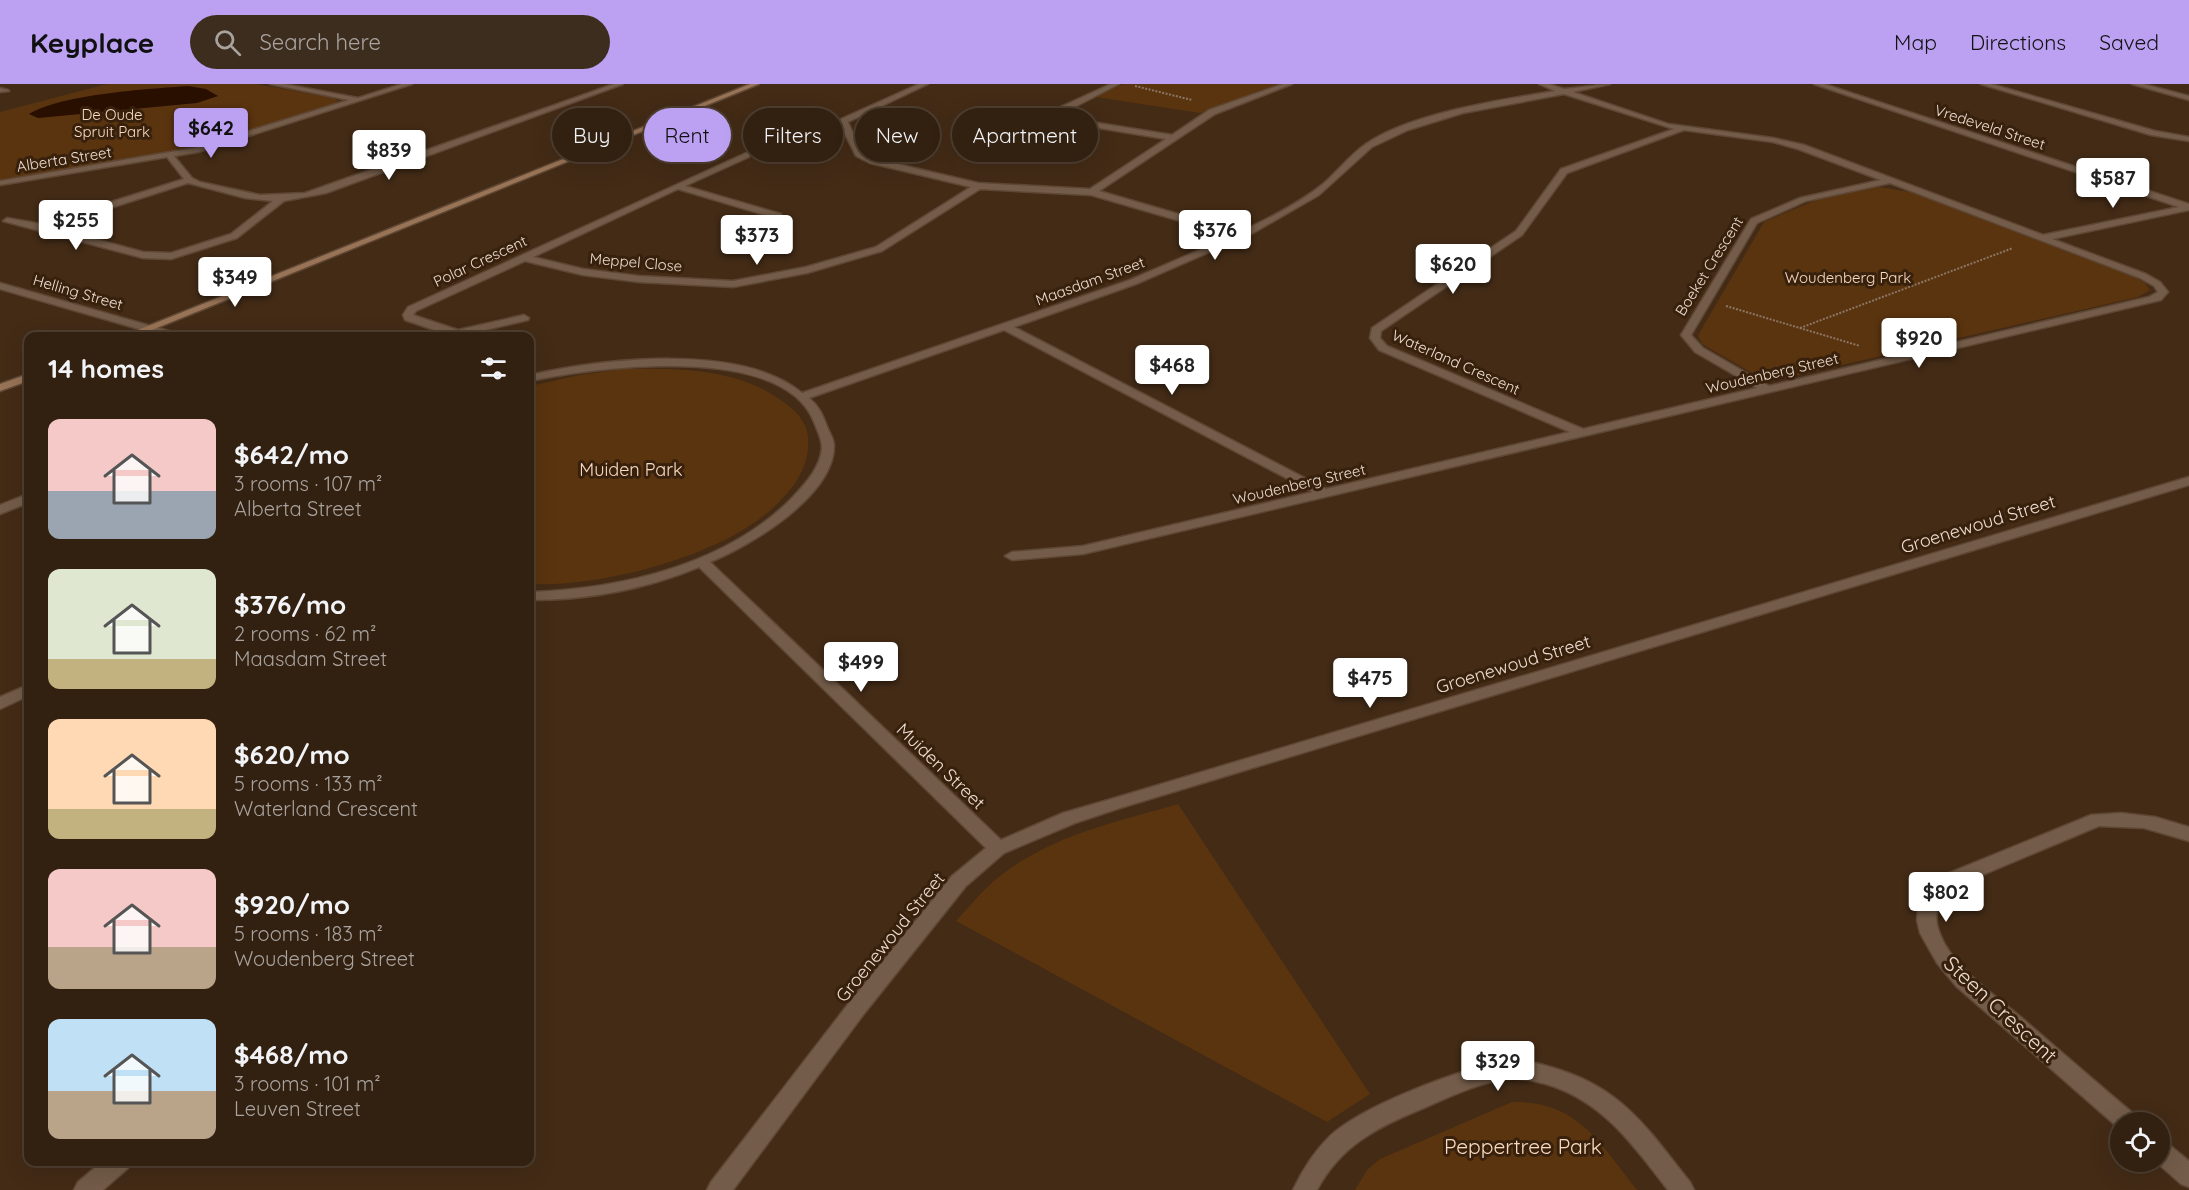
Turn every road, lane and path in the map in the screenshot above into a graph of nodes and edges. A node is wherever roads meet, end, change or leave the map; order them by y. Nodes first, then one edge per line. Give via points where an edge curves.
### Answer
1 (273, 84) edge
2 (409, 84) edge
3 (620, 84) edge
4 (756, 84) edge
5 (925, 84) edge
6 (1116, 84) edge
7 (1128, 84) edge
8 (1289, 84) edge
9 (1542, 84) edge
10 (1607, 84) edge
11 (1817, 84) edge
12 (1984, 84) edge
13 (2135, 84) edge
14 (1565, 92) junction
15 (2189, 98) edge
16 (358, 100) junction
17 (1222, 107) junction
18 (1681, 129) junction
19 (1173, 138) junction
20 (2189, 139) edge
21 (170, 156) junction
22 (743, 156) edge
23 (189, 180) junction
24 (1892, 181) junction
25 (0, 183) edge
26 (978, 186) junction
27 (679, 187) junction
28 (1092, 192) junction
29 (280, 200) junction
30 (2189, 207) edge
31 (7, 221) dead end
32 (784, 226) dead end
33 (41, 227) junction
34 (1239, 235) junction
35 (2042, 238) junction
36 (522, 258) junction
37 (0, 286) edge
38 (22, 292) junction
39 (0, 300) edge
40 (1706, 300) junction
41 (524, 318) dead end
42 (1006, 327) junction
43 (148, 328) junction
44 (1800, 328) junction
45 (138, 332) edge
46 (162, 332) edge
47 (1902, 358) junction
48 (534, 377) edge
49 (24, 379) edge
50 (0, 388) edge
51 (1768, 390) junction
52 (802, 397) junction
53 (1582, 433) junction
54 (2189, 481) edge
55 (1324, 493) junction
56 (24, 500) edge
57 (0, 510) edge
58 (1012, 556) dead end
59 (702, 562) junction
60 (534, 596) edge
61 (24, 692) edge
62 (0, 704) edge
63 (2189, 834) edge
64 (998, 848) junction
65 (2115, 1112) edge
66 (2170, 1160) edge
67 (114, 1166) edge
68 (2189, 1176) edge
69 (86, 1190) edge
70 (719, 1190) edge
71 (1305, 1190) edge
72 (1682, 1190) edge

1 - 16 street
2 - 16 street, Alberta Street
3 - 29 street via 323,191
4 - 43 street
5 - 26 street via 847,118 844,124 859,154 866,159
6 - 19 street via 1057,112 1058,115 1065,120
7 - 17 path
8 - 17 street
9 - 14 street, Woudenberg Street
10 - 14 street, Maasdam Street
11 - 30 street, Vredeveld Street
12 - 20 street via 2154,133
13 - 15 street
14 - 18 street, Woudenberg Street
14 - 34 street, Maasdam Street via 1446,114 1384,138 1369,146 1318,192
16 - 21 street, Alberta Street
17 - 19 street
18 - 24 street, Woudenberg Street via 1794,145
18 - 53 street, Waterland Crescent via 1564,171 1519,233 1376,330 1375,338 1383,348
19 - 28 street
21 - 23 street
21 - 25 street, Alberta Street
22 - 27 street, Polar Crescent
23 - 29 street via 265,200
23 - 33 street
24 - 35 street, Woudenberg Street
24 - 40 street, Boeket Crescent via 1814,196 1754,221
26 - 28 street
26 - 36 street, Meppel Close via 879,249 807,270 733,284 639,279 583,272
27 - 32 street via 778,216
27 - 36 street, Polar Crescent
28 - 34 street
29 - 33 street via 234,236 171,256 143,255
30 - 35 street
31 - 33 street
34 - 42 street, Maasdam Street via 1133,282
35 - 44 path
35 - 47 street, Woudenberg Street via 2143,276 2163,292 2157,298
36 - 41 street, Polar Crescent via 412,309 408,315 450,332
37 - 38 street, Helling Street
38 - 39 street
38 - 43 street, Helling Street
40 - 44 path
40 - 51 street, Boeket Crescent via 1687,332 1688,339 1699,350
42 - 52 street, Maasdam Street
42 - 55 street
43 - 45 street
43 - 46 street
44 - 47 path
47 - 51 street, Woudenberg Street
48 - 52 street via 620,362 692,362 755,374
49 - 50 street
51 - 53 street, Woudenberg Street
52 - 59 street via 822,419 828,446 820,475 796,506 756,536
53 - 55 street, Woudenberg Street
54 - 64 street, Groenewoud Street via 1114,804 1052,824
55 - 58 street, Woudenberg Street via 1083,550
56 - 57 street
59 - 60 street via 650,579 593,591
59 - 64 street, Muiden Street
61 - 62 street
63 - 65 street, Steen Crescent via 2142,820 2097,820 1944,883 1927,903 1929,932 1947,963
64 - 70 street, Groenewoud Street via 959,881 933,912
66 - 68 street
67 - 69 street
71 - 72 street via 1325,1157 1347,1133 1475,1077 1507,1070 1539,1073 1600,1098 1624,1119

